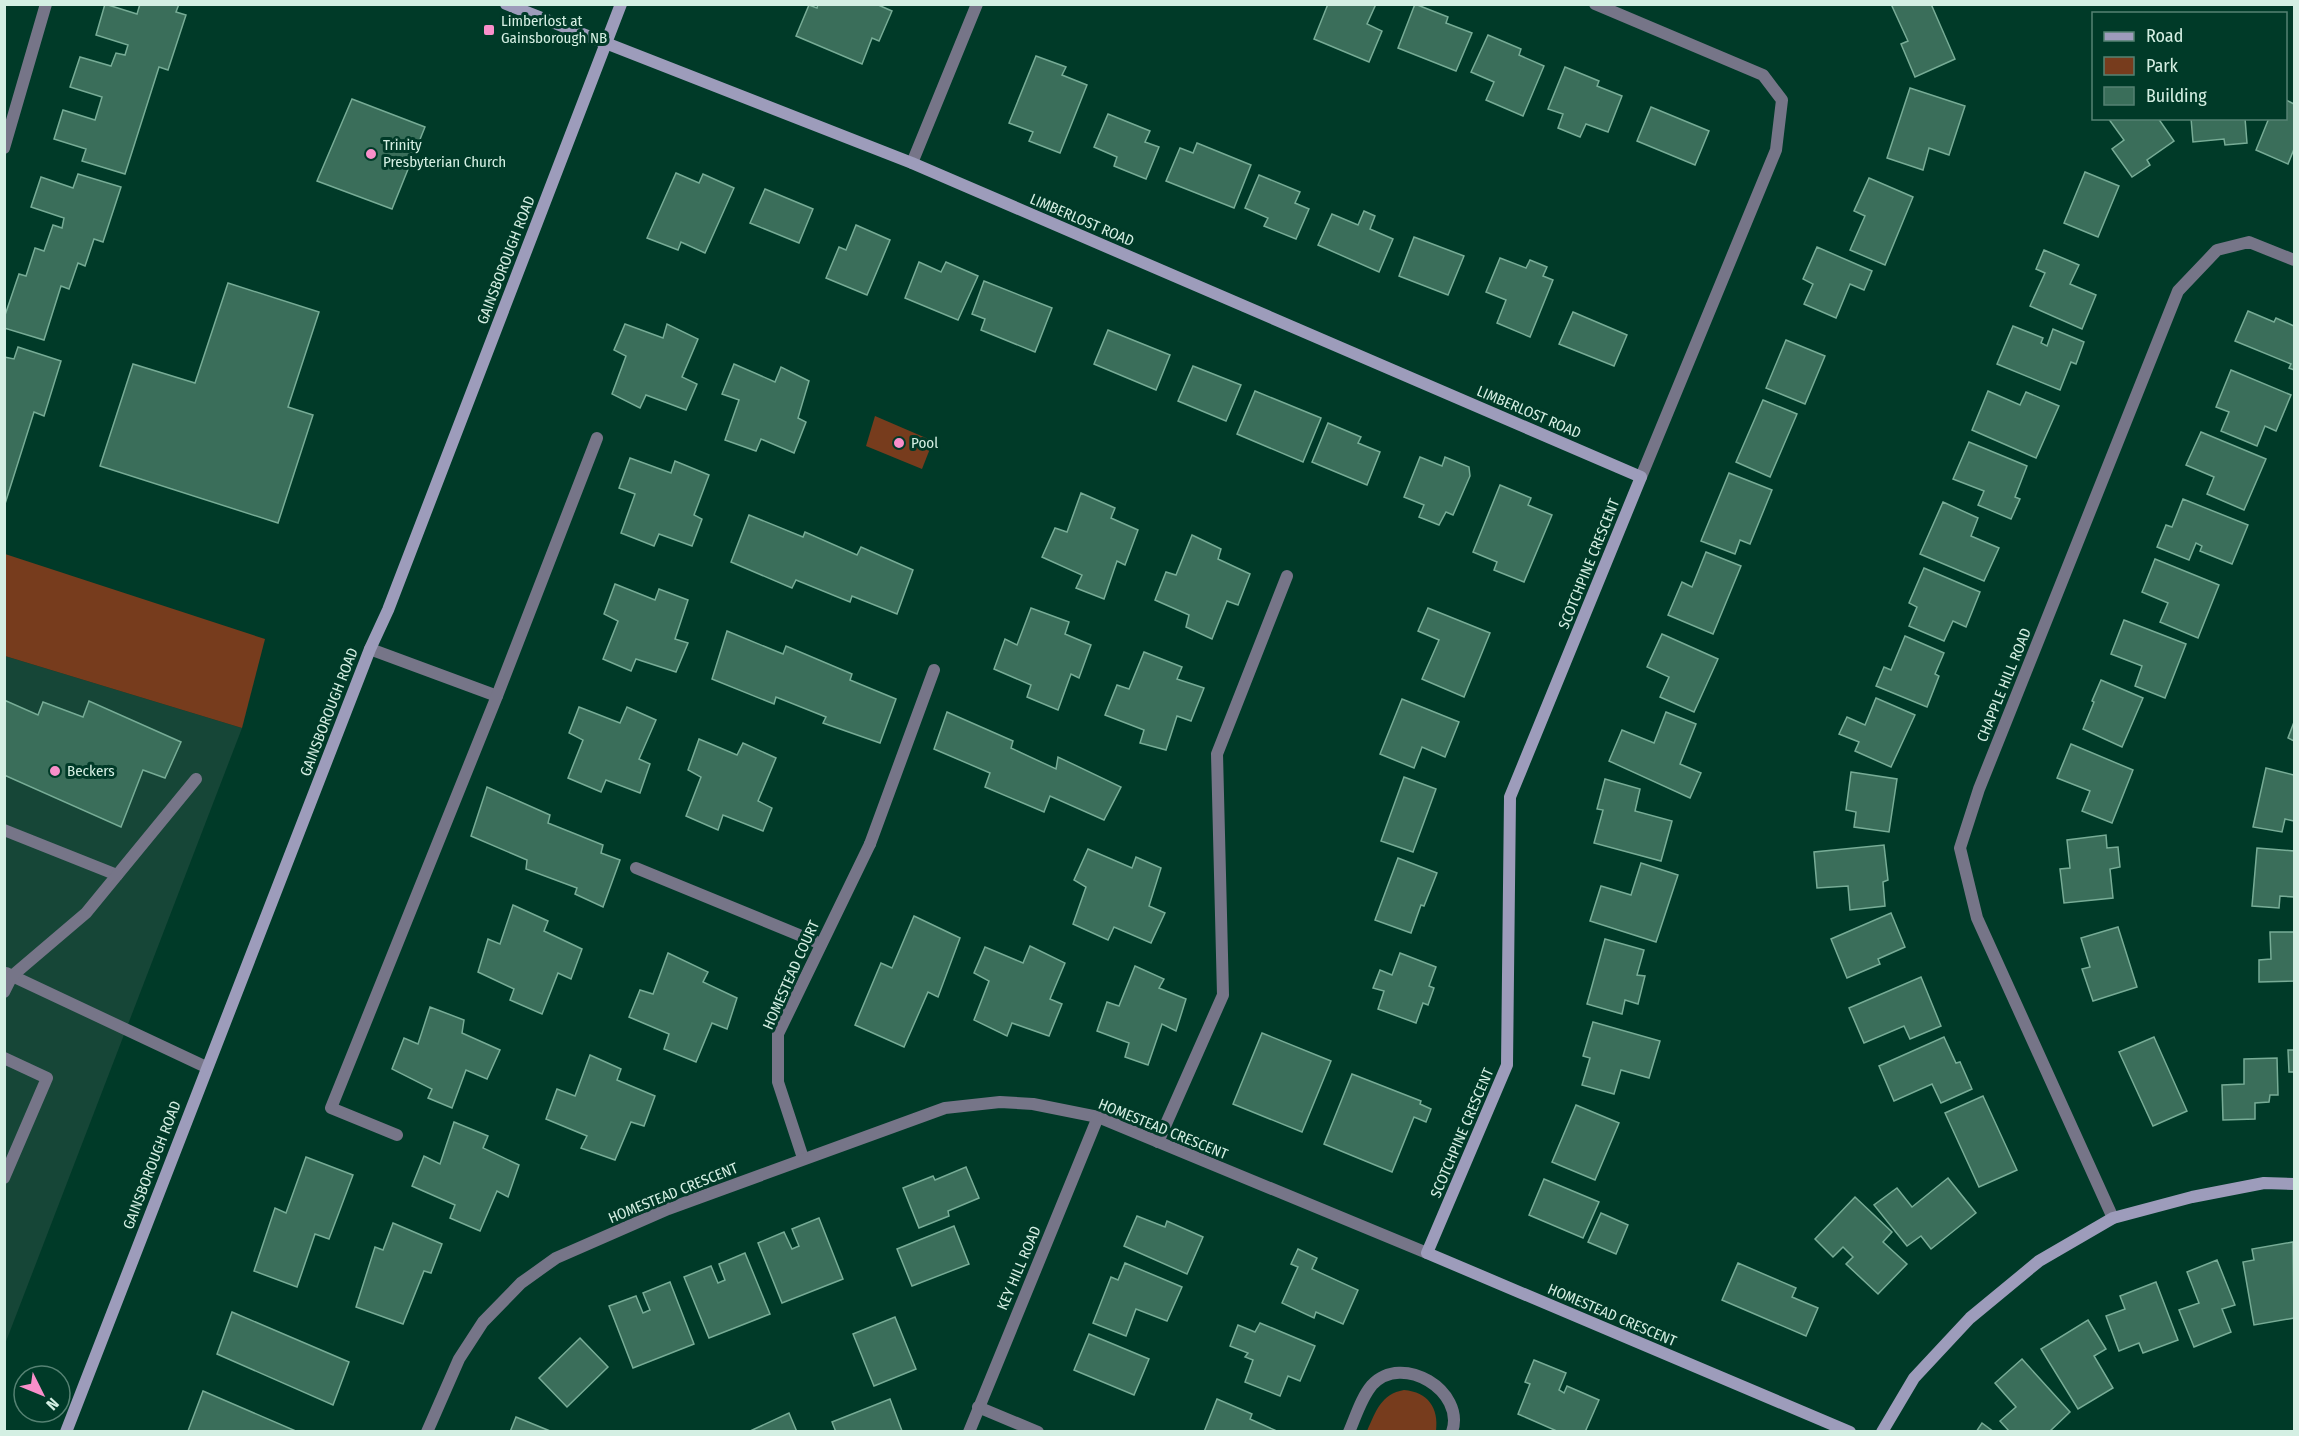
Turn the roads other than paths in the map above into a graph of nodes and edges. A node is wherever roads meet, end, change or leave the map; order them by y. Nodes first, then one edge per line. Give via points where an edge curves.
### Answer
1 (46, 4) edge
2 (506, 4) edge
3 (621, 4) edge
4 (977, 4) edge
5 (1596, 4) edge
6 (605, 43) junction
7 (4, 148) edge
8 (912, 163) junction
9 (2295, 260) edge
10 (597, 438) dead end
11 (1641, 477) junction
12 (1287, 576) dead end
13 (370, 649) junction
14 (934, 670) dead end
15 (497, 696) junction
16 (196, 779) dead end
17 (4, 830) edge
18 (636, 868) dead end
19 (117, 874) junction
20 (821, 944) junction
21 (8, 974) edge
22 (4, 992) edge
23 (4, 1059) edge
24 (206, 1067) junction
25 (1098, 1117) junction
26 (397, 1135) dead end
27 (1158, 1142) junction
28 (803, 1158) junction
29 (4, 1178) edge
30 (2295, 1184) edge
31 (2113, 1218) junction
32 (1427, 1253) junction
33 (978, 1407) junction
34 (66, 1431) edge
35 (427, 1431) edge
36 (969, 1431) edge
37 (1038, 1431) edge
38 (1349, 1431) edge
39 (1452, 1431) edge
40 (1850, 1431) edge
41 (1882, 1431) edge

1 - 7 street
2 - 6 street, LIMBERLOST ROAD
3 - 6 street, GAINSBOROUGH ROAD
4 - 8 street
5 - 11 street, SCOTCHPINE CRESCENT via 1763,75 1782,100 1776,150
6 - 8 street, LIMBERLOST ROAD
6 - 13 street, GAINSBOROUGH ROAD
8 - 11 street, LIMBERLOST ROAD
9 - 31 street, CHAPPLE HILL ROAD via 2249,242 2217,250 2178,291 1978,789 1960,848 1977,918
10 - 15 street
11 - 32 street, SCOTCHPINE CRESCENT via 1510,797 1507,1065
12 - 27 street via 1216,754 1223,995
13 - 15 street
13 - 24 street, GAINSBOROUGH ROAD
14 - 20 street, HOMESTEAD COURT via 870,844
15 - 26 street via 331,1108
16 - 19 street
17 - 19 street
18 - 20 street
19 - 21 street via 86,913
20 - 28 street, HOMESTEAD COURT via 778,1034 778,1082
21 - 22 street
21 - 24 street
23 - 29 street via 47,1078
24 - 34 street, GAINSBOROUGH ROAD
25 - 27 street, HOMESTEAD CRESCENT
25 - 28 street, HOMESTEAD CRESCENT via 1000,1101 945,1108
25 - 33 street, KEY HILL ROAD
27 - 32 street, HOMESTEAD CRESCENT
28 - 35 street, HOMESTEAD CRESCENT via 668,1209 556,1258 521,1283 483,1322 465,1350
30 - 31 street via 2264,1183
31 - 41 street via 2039,1261 1970,1318 1914,1378
32 - 40 street, HOMESTEAD CRESCENT
33 - 36 street, KEY HILL ROAD
33 - 37 street
38 - 39 street via 1373,1385 1393,1373 1407,1372 1431,1382 1449,1400 1455,1412

